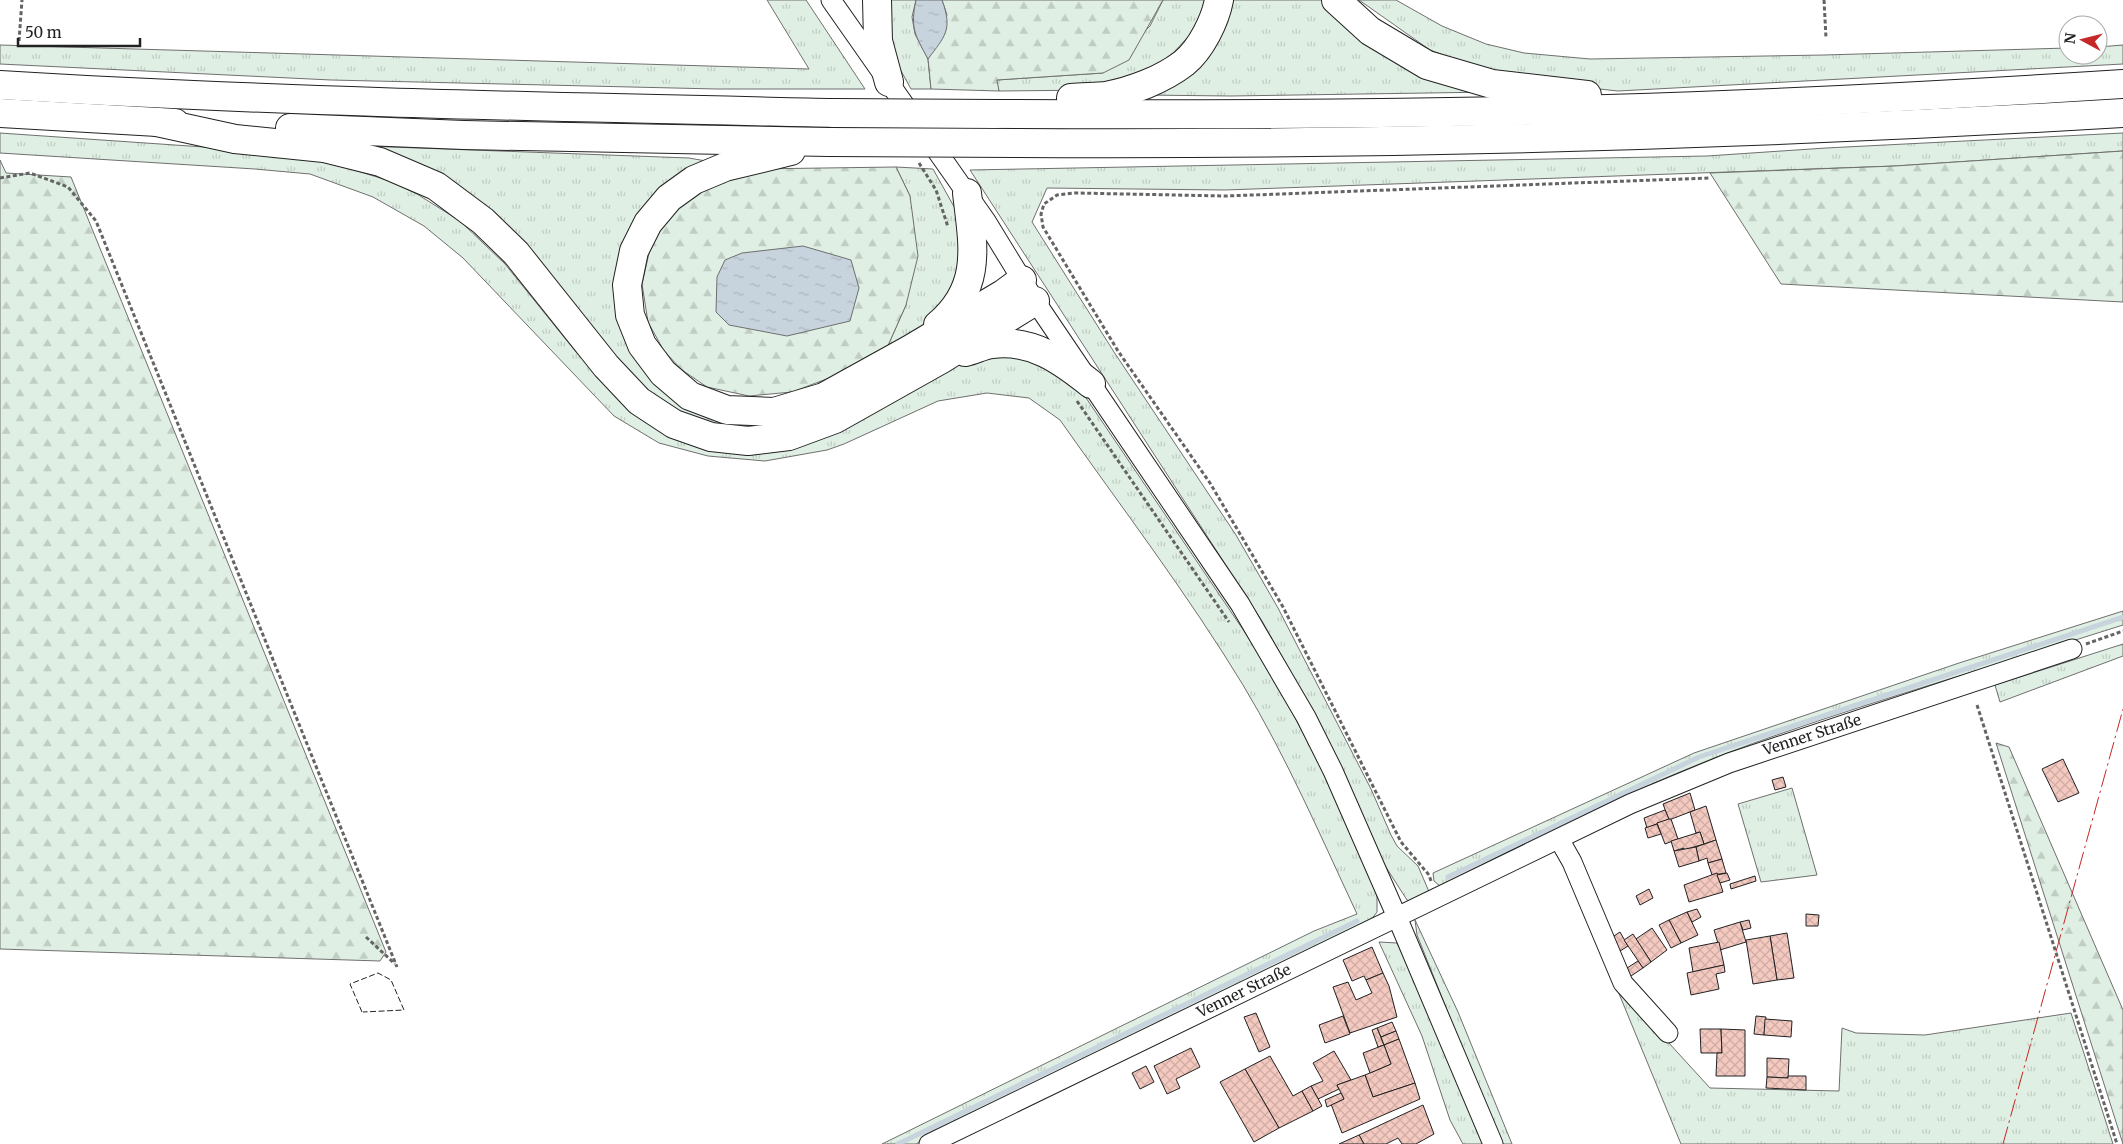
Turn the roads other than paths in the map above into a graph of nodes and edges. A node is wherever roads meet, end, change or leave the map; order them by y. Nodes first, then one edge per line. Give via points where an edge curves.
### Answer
1 (831, 0) edge
2 (877, 0) edge
3 (1219, 0) edge
4 (1336, 0) edge
5 (888, 82) junction
6 (2123, 84) edge
7 (0, 85) edge
8 (1683, 106) junction
9 (0, 113) edge
10 (2123, 113) edge
11 (996, 114) junction
12 (157, 122) junction
13 (829, 142) junction
14 (966, 193) junction
15 (1028, 290) junction
16 (908, 350) junction
17 (940, 360) junction
18 (1083, 391) junction
19 (2072, 649) road end
20 (1559, 839) junction
21 (1397, 917) junction
22 (1668, 1032) dead end
23 (929, 1144) edge
24 (1493, 1144) edge

1 - 5 street
2 - 5 highway via 878,41
3 - 11 highway via 1202,42 1184,62 1154,80 1106,96 1030,101
4 - 8 highway via 1370,31 1427,65 1492,84
5 - 14 street
6 - 8 highway
7 - 11 highway, bridge via 476,105
8 - 11 highway via 1359,114
9 - 12 highway
10 - 13 highway, bridge via 1584,137 1169,143
12 - 13 highway via 464,135
12 - 17 highway via 235,138 324,148 380,162 436,186 483,221 516,253 606,366 639,401 674,424 712,437 748,441 789,436 835,419
13 - 16 highway via 725,167 694,180 669,198 648,223 634,252 627,285 630,315 642,345 663,373 690,396 727,410 774,412 824,397
14 - 15 street
14 - 16 highway via 971,237 970,280 945,319
15 - 16 highway via 1003,294
15 - 17 highway
15 - 18 street
17 - 18 highway via 991,344 1012,344 1041,350 1050,355
18 - 21 street via 1240,604 1306,717
19 - 20 street, Venner Straße via 1729,763 1630,804
20 - 21 street, Venner Straße
20 - 22 street via 1572,862 1623,984
21 - 23 street, Venner Straße
21 - 24 street

